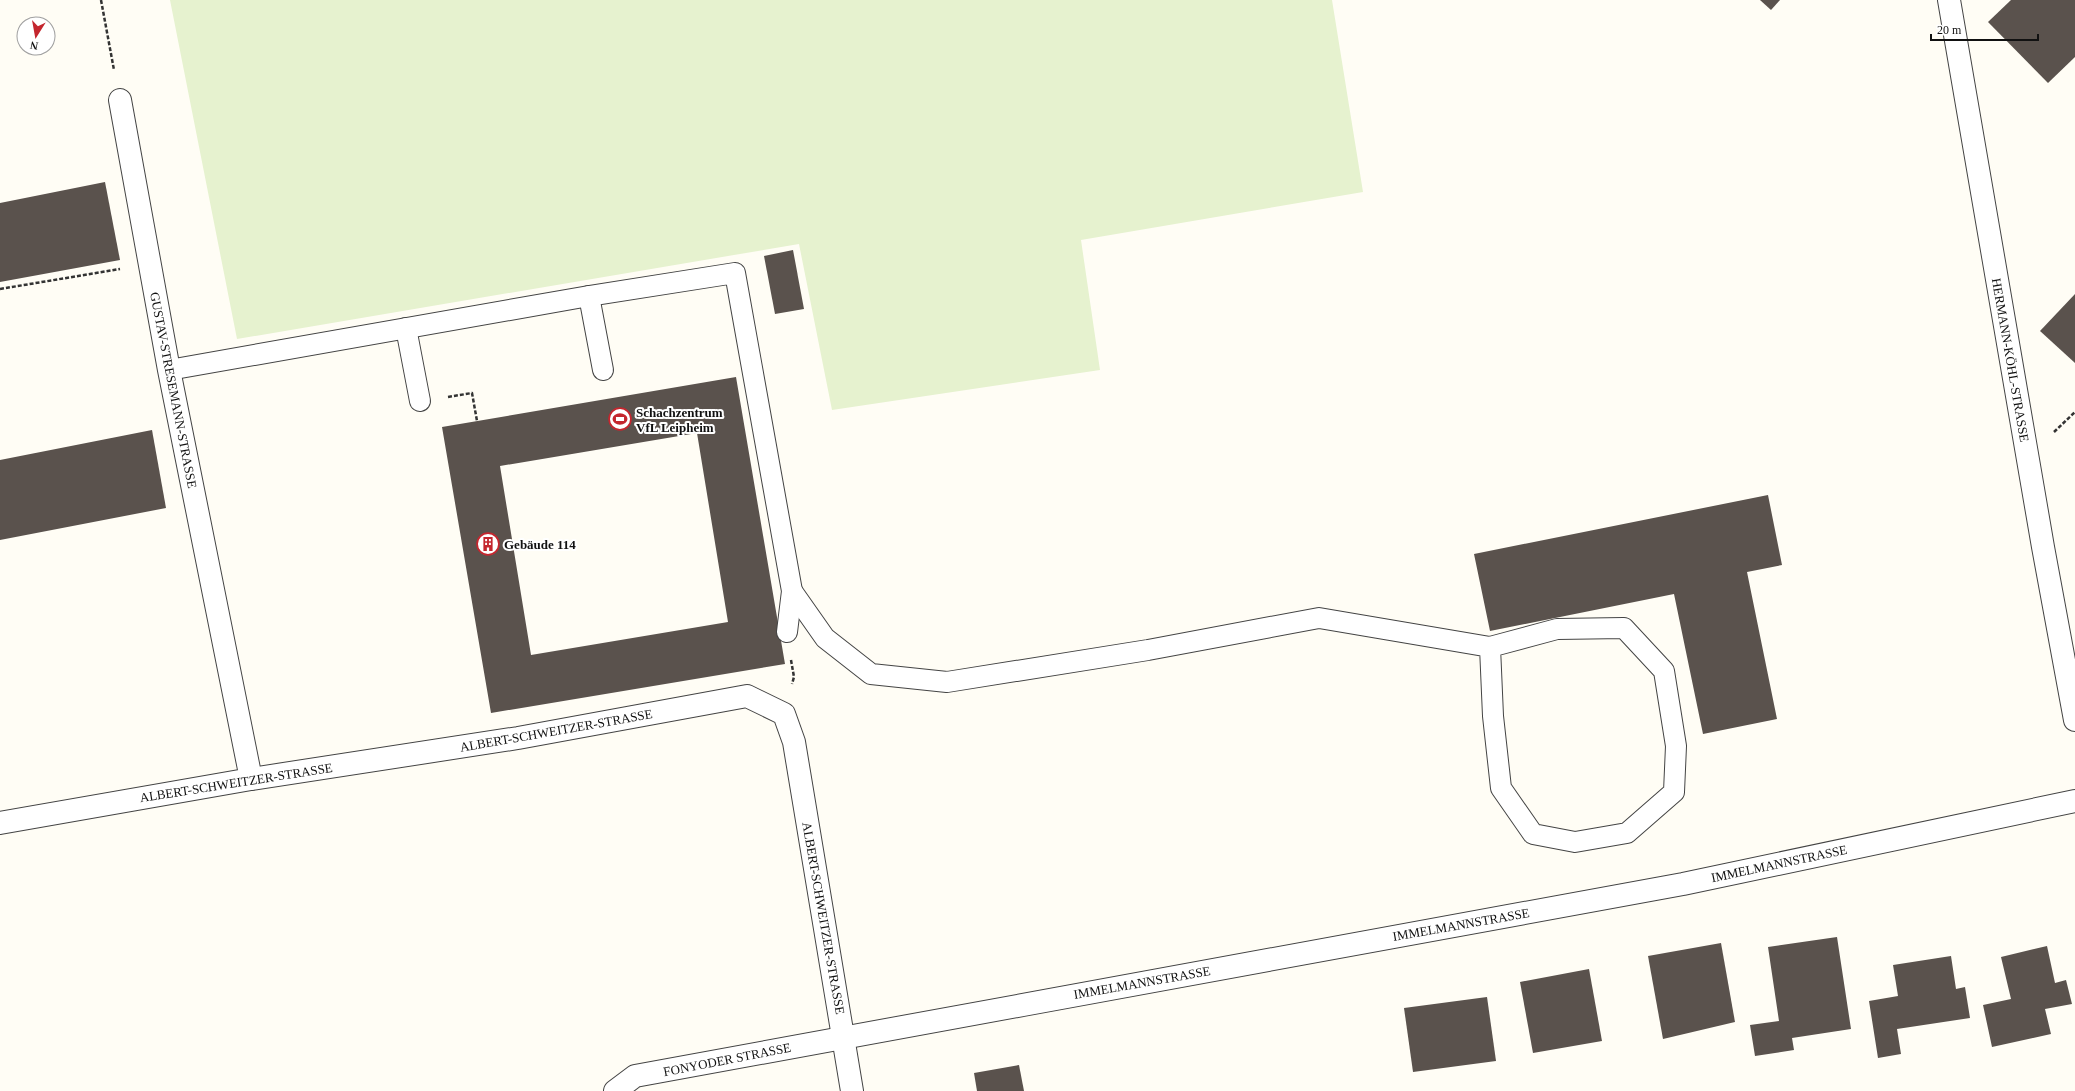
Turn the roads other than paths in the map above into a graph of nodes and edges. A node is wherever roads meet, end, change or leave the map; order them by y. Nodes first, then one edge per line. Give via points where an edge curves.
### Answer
1 (1949, 0) edge
2 (120, 100) road end
3 (589, 296) junction
4 (406, 328) junction
5 (170, 370) junction
6 (603, 370) dead end
7 (420, 401) road end
8 (792, 591) junction
9 (787, 632) road end
10 (1490, 647) junction
11 (2075, 720) edge
12 (251, 779) junction
13 (2075, 802) edge
14 (0, 823) edge
15 (845, 1036) junction
16 (615, 1091) edge
17 (852, 1091) edge

1 - 11 street, HERMANN-KÖHL-STRASSE
2 - 5 street, GUSTAV-STRESEMANN-STRASSE
3 - 4 lane
3 - 6 lane
3 - 8 lane via 735,273
4 - 5 lane
4 - 7 lane
5 - 12 street, GUSTAV-STRESEMANN-STRASSE
8 - 9 lane
8 - 10 lane via 825,638 871,674 947,682 1148,650 1319,618
10 - 10 lane via 1557,628 1624,628 1664,671 1676,746 1674,792 1627,833 1576,842 1533,834 1501,788 1493,716
12 - 14 street, ALBERT-SCHWEITZER-STRASSE
12 - 15 street, ALBERT-SCHWEITZER-STRASSE via 518,738 747,696 784,714 794,742
13 - 15 street, IMMELMANNSTRASSE via 1676,885
15 - 16 street, FONYODER STRASSE via 635,1076
15 - 17 street, ALBERT-SCHWEITZER-STRASSE

